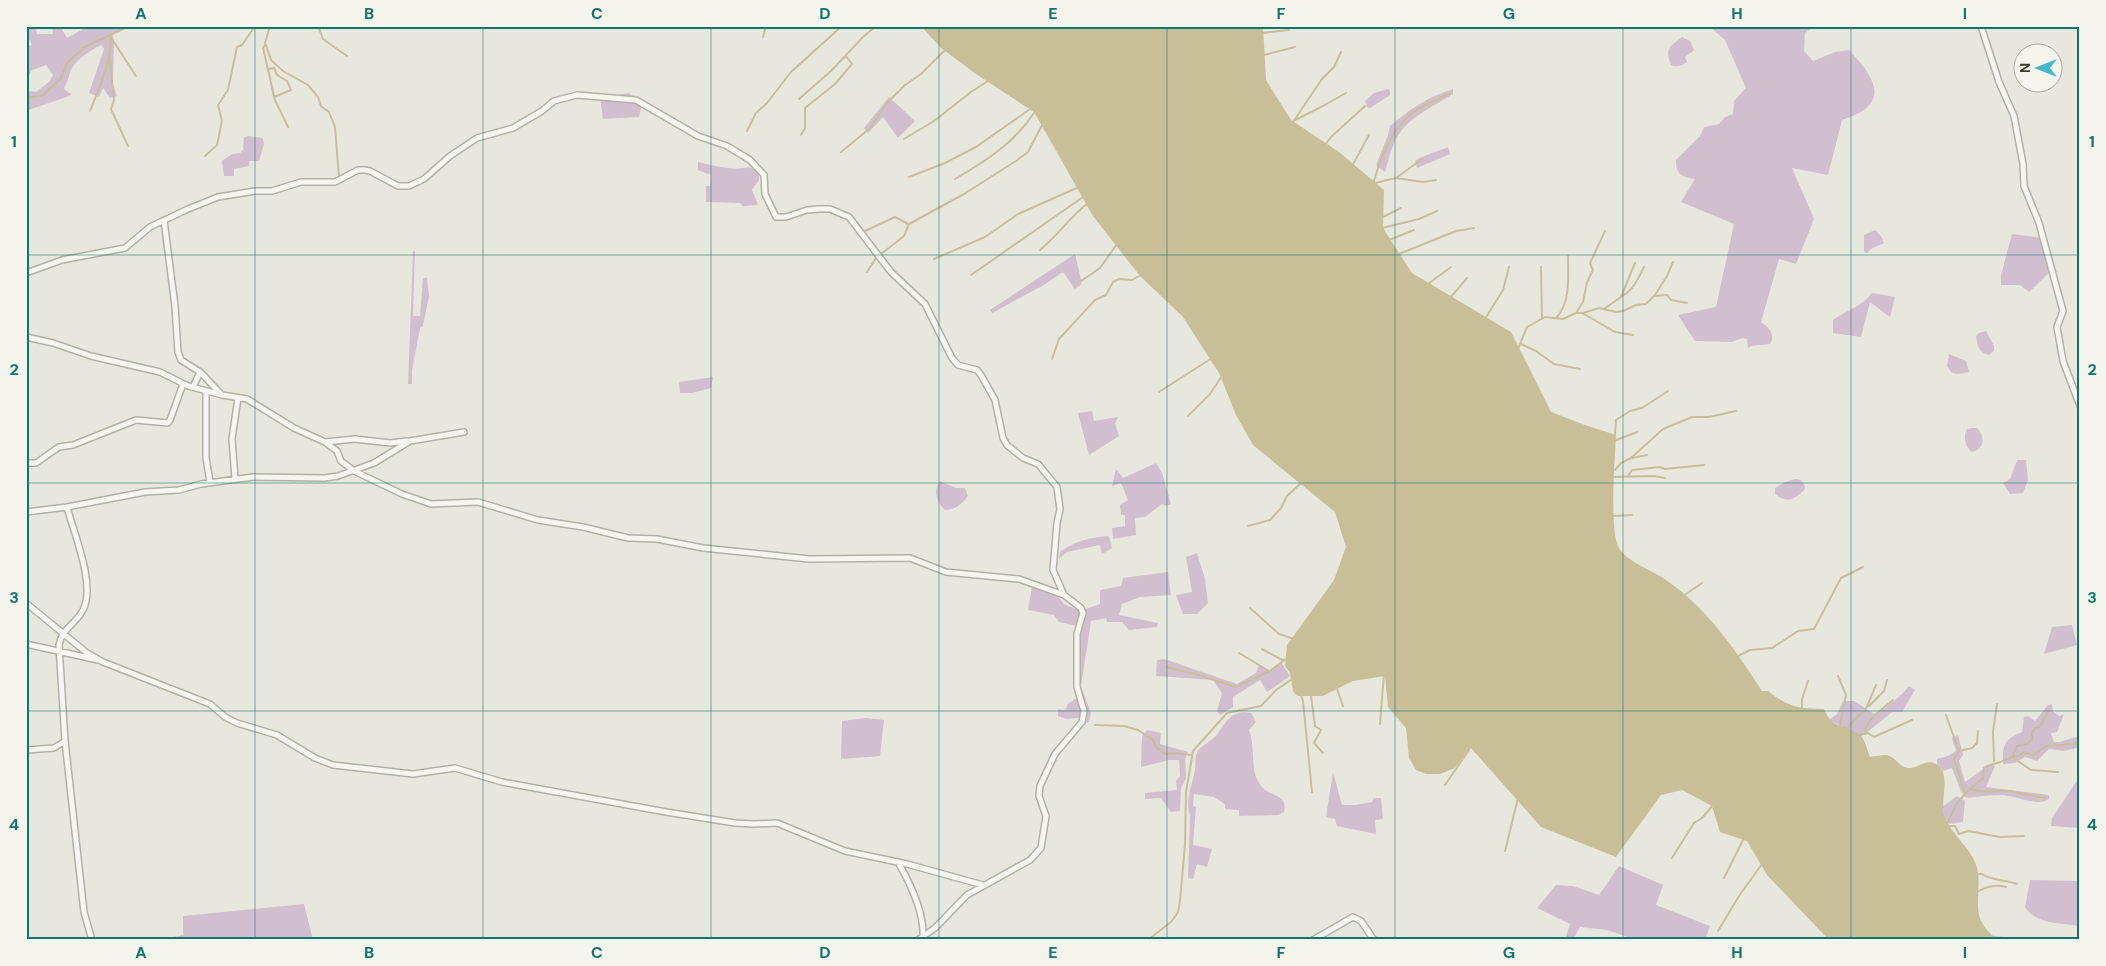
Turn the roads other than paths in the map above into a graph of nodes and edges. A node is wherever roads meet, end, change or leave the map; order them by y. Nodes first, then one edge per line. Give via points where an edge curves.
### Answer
1 (1981, 26) edge
2 (164, 220) junction
3 (26, 273) edge
4 (26, 336) edge
5 (200, 372) junction
6 (183, 384) junction
7 (193, 387) junction
8 (206, 392) junction
9 (222, 395) junction
10 (238, 398) junction
11 (2080, 406) edge
12 (464, 432) dead end
13 (410, 441) junction
14 (325, 442) junction
15 (26, 463) edge
16 (354, 471) junction
17 (235, 480) junction
18 (210, 482) junction
19 (67, 507) junction
20 (26, 512) edge
21 (1064, 595) junction
22 (26, 603) edge
23 (63, 633) junction
24 (26, 644) edge
25 (60, 652) junction
26 (103, 662) junction
27 (65, 741) junction
28 (26, 750) edge
29 (898, 862) junction
30 (983, 885) junction
31 (921, 939) edge
32 (92, 940) edge
33 (1314, 940) edge
34 (1374, 940) edge

1 - 11 street via 2014,116 2024,186 2039,223 2063,311 2057,327 2063,361
2 - 3 street via 125,248 62,260
2 - 5 street via 179,357
2 - 21 street via 218,197 255,191 272,192 301,182 335,182 358,170 365,170 398,186 409,186 424,180 450,156 477,138 512,128 554,101 582,95 636,100 698,136 727,146 750,160 764,174 766,194 776,217 819,209 849,217 891,272 920,298 952,358 981,375 995,400 1004,441 1023,458 1038,464 1057,487 1060,509 1053,570
4 - 6 street via 160,372
5 - 7 street
5 - 9 street
6 - 7 street
6 - 15 street via 168,423 136,420 111,432 59,447 36,463
7 - 8 street
8 - 9 street
8 - 18 street via 206,458
9 - 10 street
10 - 14 street via 246,399 294,428
10 - 17 street via 232,439
12 - 13 street
13 - 14 street via 390,443 355,439
13 - 16 street
14 - 16 street
16 - 17 street via 325,478 253,477
16 - 21 street via 425,502 478,502 530,518 628,538 809,559 910,558 946,572 1019,578
17 - 18 street
18 - 19 street via 180,490 146,492
19 - 20 street
19 - 23 street via 84,562 86,596 83,610
21 - 30 street via 1083,613 1077,634 1076,671 1084,718 1055,754 1040,786 1039,796 1046,816 1041,848 1030,860
22 - 23 street
23 - 25 street
23 - 26 street
24 - 25 street
25 - 26 street
25 - 27 street
26 - 29 street via 210,704 237,723 277,735 333,765 413,774 455,768 502,782 666,812 735,823 777,823 844,851
27 - 28 street via 54,748
27 - 32 street via 84,912
29 - 30 street
29 - 31 street via 920,912
30 - 31 street via 967,895
33 - 34 street via 1353,917 1362,920

